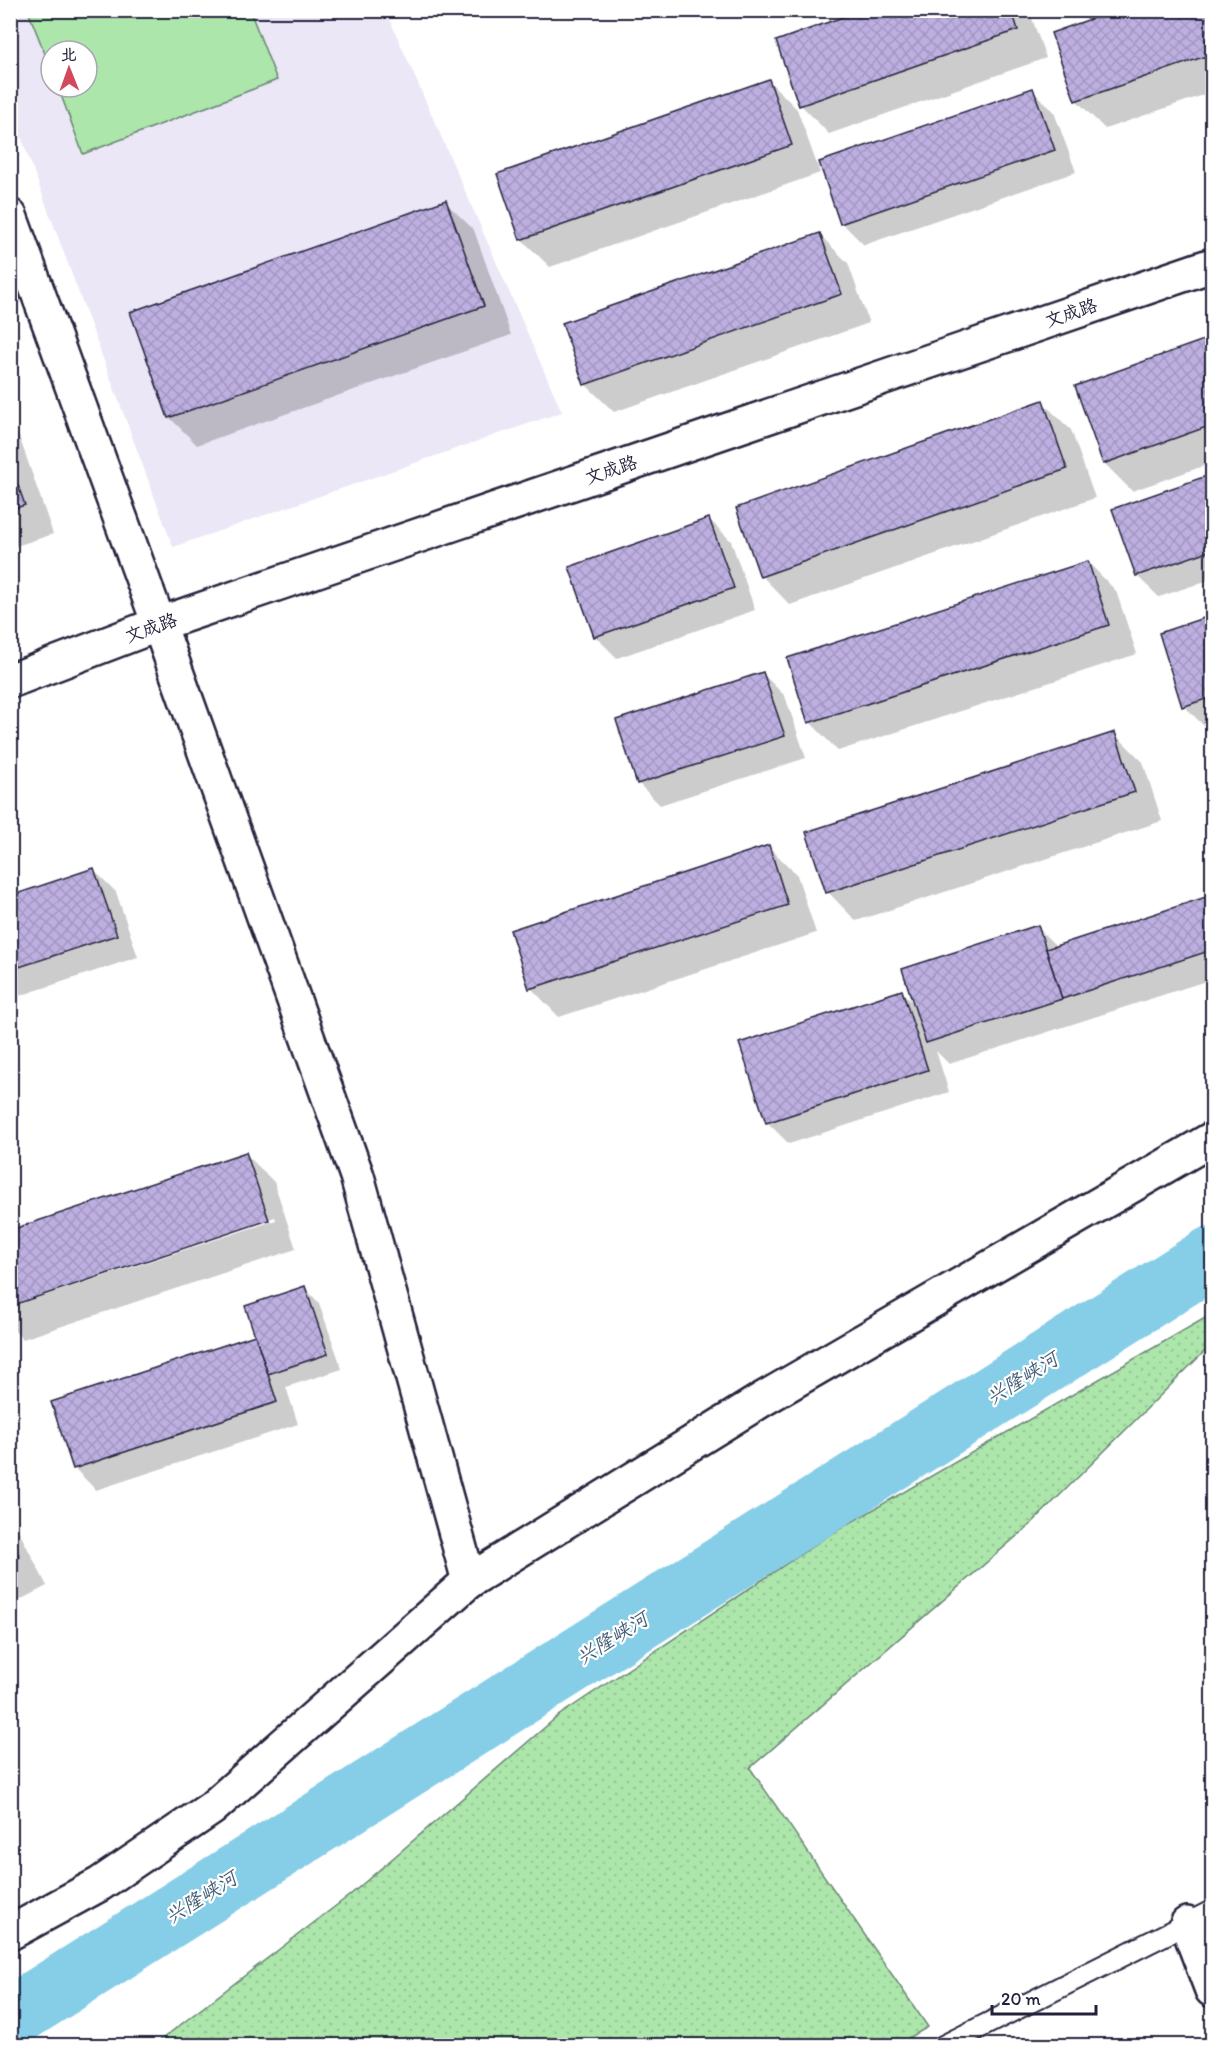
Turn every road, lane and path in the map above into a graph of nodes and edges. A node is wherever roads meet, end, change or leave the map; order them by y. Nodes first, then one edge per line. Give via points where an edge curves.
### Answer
1 (10, 216) edge
2 (1212, 265) edge
3 (159, 624) junction
4 (10, 681) edge
5 (1212, 1139) edge
6 (469, 1581) junction
7 (1200, 1917) edge
8 (10, 1933) edge
9 (1212, 1990) edge
10 (943, 2046) edge

1 - 3 street
2 - 3 street, 文成路
3 - 4 street, 文成路
3 - 6 street via 357,1176
5 - 6 street via 763,1400
6 - 8 street via 212,1808 100,1884
7 - 9 street
7 - 10 lane

